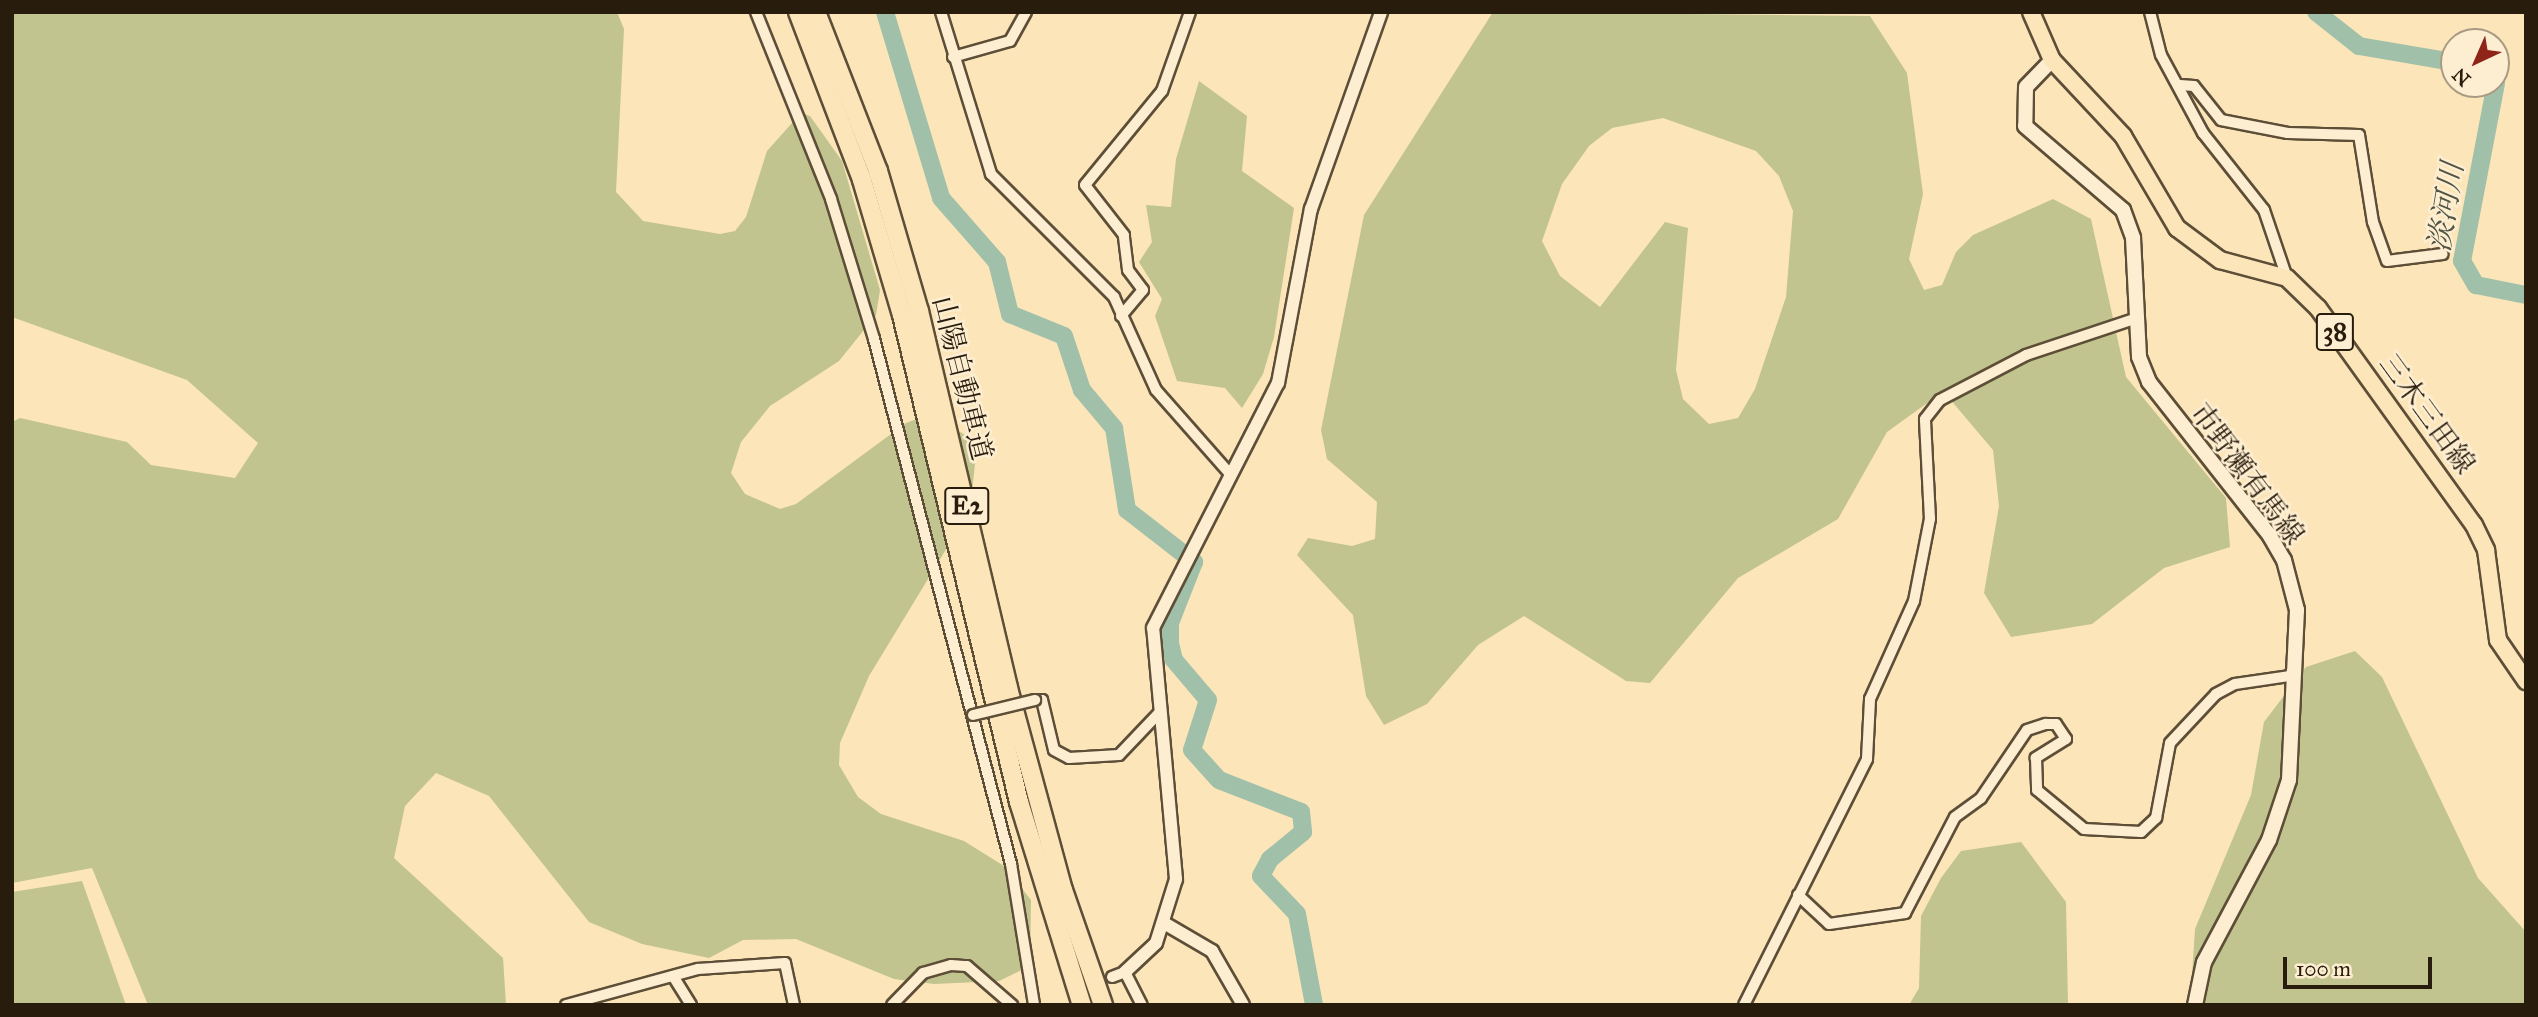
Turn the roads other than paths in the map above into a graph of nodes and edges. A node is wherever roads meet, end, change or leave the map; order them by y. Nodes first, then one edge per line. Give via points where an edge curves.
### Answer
1 (756, 12) edge
2 (798, 12) edge
3 (816, 12) edge
4 (941, 12) edge
5 (1026, 12) edge
6 (1190, 12) edge
7 (1381, 12) edge
8 (2031, 12) edge
9 (2150, 12) edge
10 (953, 57) junction
11 (2052, 60) junction
12 (2180, 85) junction
13 (2443, 254) dead end
14 (2287, 278) junction
15 (1121, 316) junction
16 (2134, 319) junction
17 (1231, 475) junction
18 (2297, 662) junction
19 (2526, 681) edge
20 (1160, 712) junction
21 (970, 716) junction
22 (1798, 895) junction
23 (1164, 923) junction
24 (1118, 975) joint
25 (673, 976) junction
26 (566, 1005) edge
27 (691, 1005) edge
28 (794, 1005) edge
29 (892, 1005) edge
30 (1012, 1005) edge
31 (1034, 1005) edge
32 (1082, 1005) edge
33 (1103, 1005) edge
34 (1142, 1005) edge
35 (1243, 1005) edge
36 (1744, 1005) edge
37 (2195, 1005) edge

1 - 21 street via 844,239
2 - 32 highway, 山陽自動車道 / E2 via 862,180 899,303 1019,802
3 - 33 highway, 山陽自動車道 / E2 via 878,171 919,311 1015,712
4 - 10 street
5 - 10 street via 1010,41
6 - 15 street via 1162,91 1085,185 1124,235 1128,270 1143,290
7 - 17 street via 1311,209 1278,383
8 - 11 main road, 三木三田線 / 38
9 - 12 street via 2161,55
10 - 15 street via 991,174 1114,297
11 - 14 main road, 三木三田線 / 38 via 2123,136 2191,241 2220,260
11 - 16 main road, 市野瀬有馬線 via 2026,87 2025,126 2123,210 2133,238
12 - 13 street via 2194,86 2221,120 2288,133 2359,135 2373,222 2387,261
12 - 14 street via 2203,133 2264,210
14 - 19 main road, 三木三田線 / 38 via 2318,308 2474,525 2486,550 2498,640
15 - 17 street via 1165,403
16 - 18 main road, 市野瀬有馬線 via 2139,357 2157,396 2284,560 2297,610
16 - 22 street via 2026,355 1940,400 1925,419 1930,519 1914,601 1870,699 1867,759
17 - 20 street via 1153,628
18 - 22 street via 2290,676 2235,684 2216,694 2170,743 2156,818 2141,832 2084,829 2037,790 2036,758 2066,738 2056,724 2046,724 2027,730 1981,798 1955,817 1905,913 1829,924
18 - 37 main road, 市野瀬有馬線 via 2294,751 2281,811 2204,962
20 - 21 street, bridge via 1119,755 1069,758 1054,750 1042,700
20 - 23 street via 1176,879
21 - 31 street via 1011,864
22 - 36 street
23 - 24 street via 1156,943
23 - 35 street via 1212,951
24 - 34 street
25 - 26 street
25 - 27 street
25 - 28 street via 785,963
29 - 30 street via 923,973 951,965 967,966

